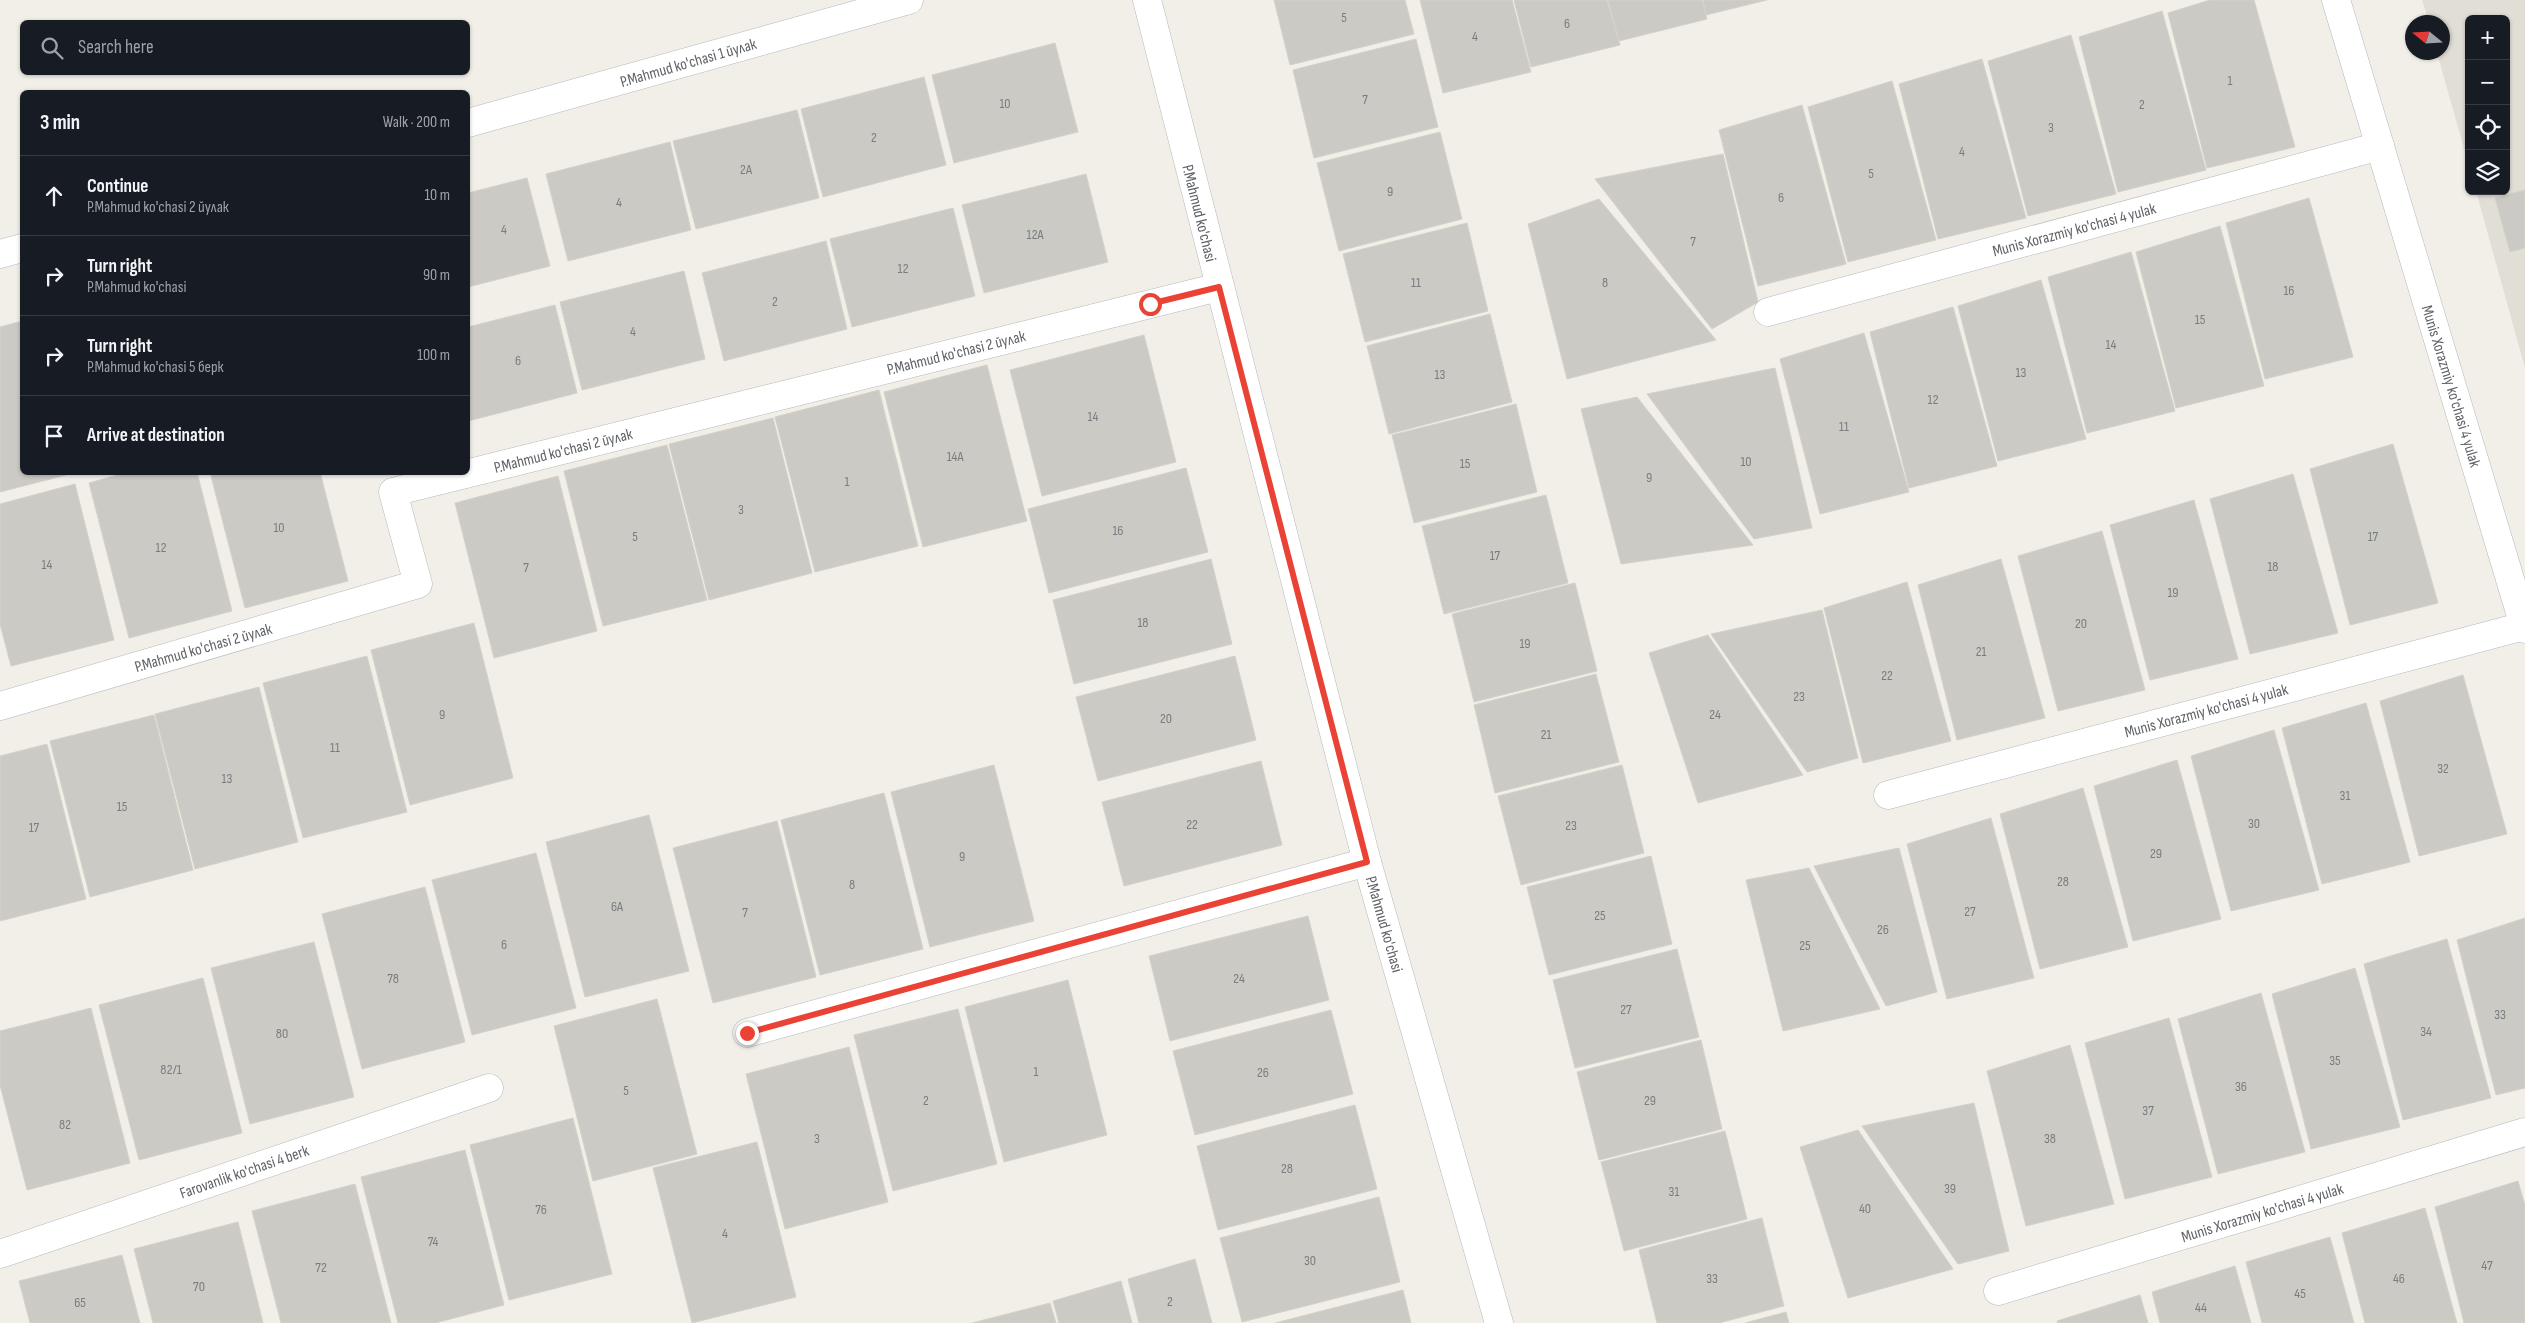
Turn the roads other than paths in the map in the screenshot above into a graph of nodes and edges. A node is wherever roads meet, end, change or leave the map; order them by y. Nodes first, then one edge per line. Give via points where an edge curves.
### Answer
1 (909, 0) edge
2 (1147, 0) edge
3 (2336, 0) edge
4 (470, 122) edge
5 (2380, 146) junction
6 (20, 249) edge
7 (0, 254) edge
8 (1219, 287) junction
9 (1768, 312) dead end
10 (470, 473) edge
11 (461, 475) edge
12 (2524, 628) edge
13 (0, 706) edge
14 (1888, 795) dead end
15 (1367, 862) junction
16 (747, 1033) dead end
17 (489, 1088) dead end
18 (2525, 1132) edge
19 (0, 1254) edge
20 (1998, 1292) dead end
21 (1499, 1323) edge

1 - 4 street, P.Mahmud ko'chasi 1 йулак
2 - 8 street, P.Mahmud ko'chasi
3 - 5 street, Munis Xorazmiy ko'chasi 4 yulak
5 - 9 street, Munis Xorazmiy ko'chasi 4 yulak
5 - 12 street, Munis Xorazmiy ko'chasi 4 yulak
6 - 7 street
8 - 10 street, P.Mahmud ko'chasi 2 йулак
8 - 15 street, P.Mahmud ko'chasi
11 - 13 street, P.Mahmud ko'chasi 2 йулак via 393,492 418,584
12 - 14 street, Munis Xorazmiy ko'chasi 4 yulak
15 - 16 street
15 - 21 street, P.Mahmud ko'chasi
17 - 19 street, Farovanlik ko'chasi 4 berk
18 - 20 street, Munis Xorazmiy ko'chasi 4 yulak

